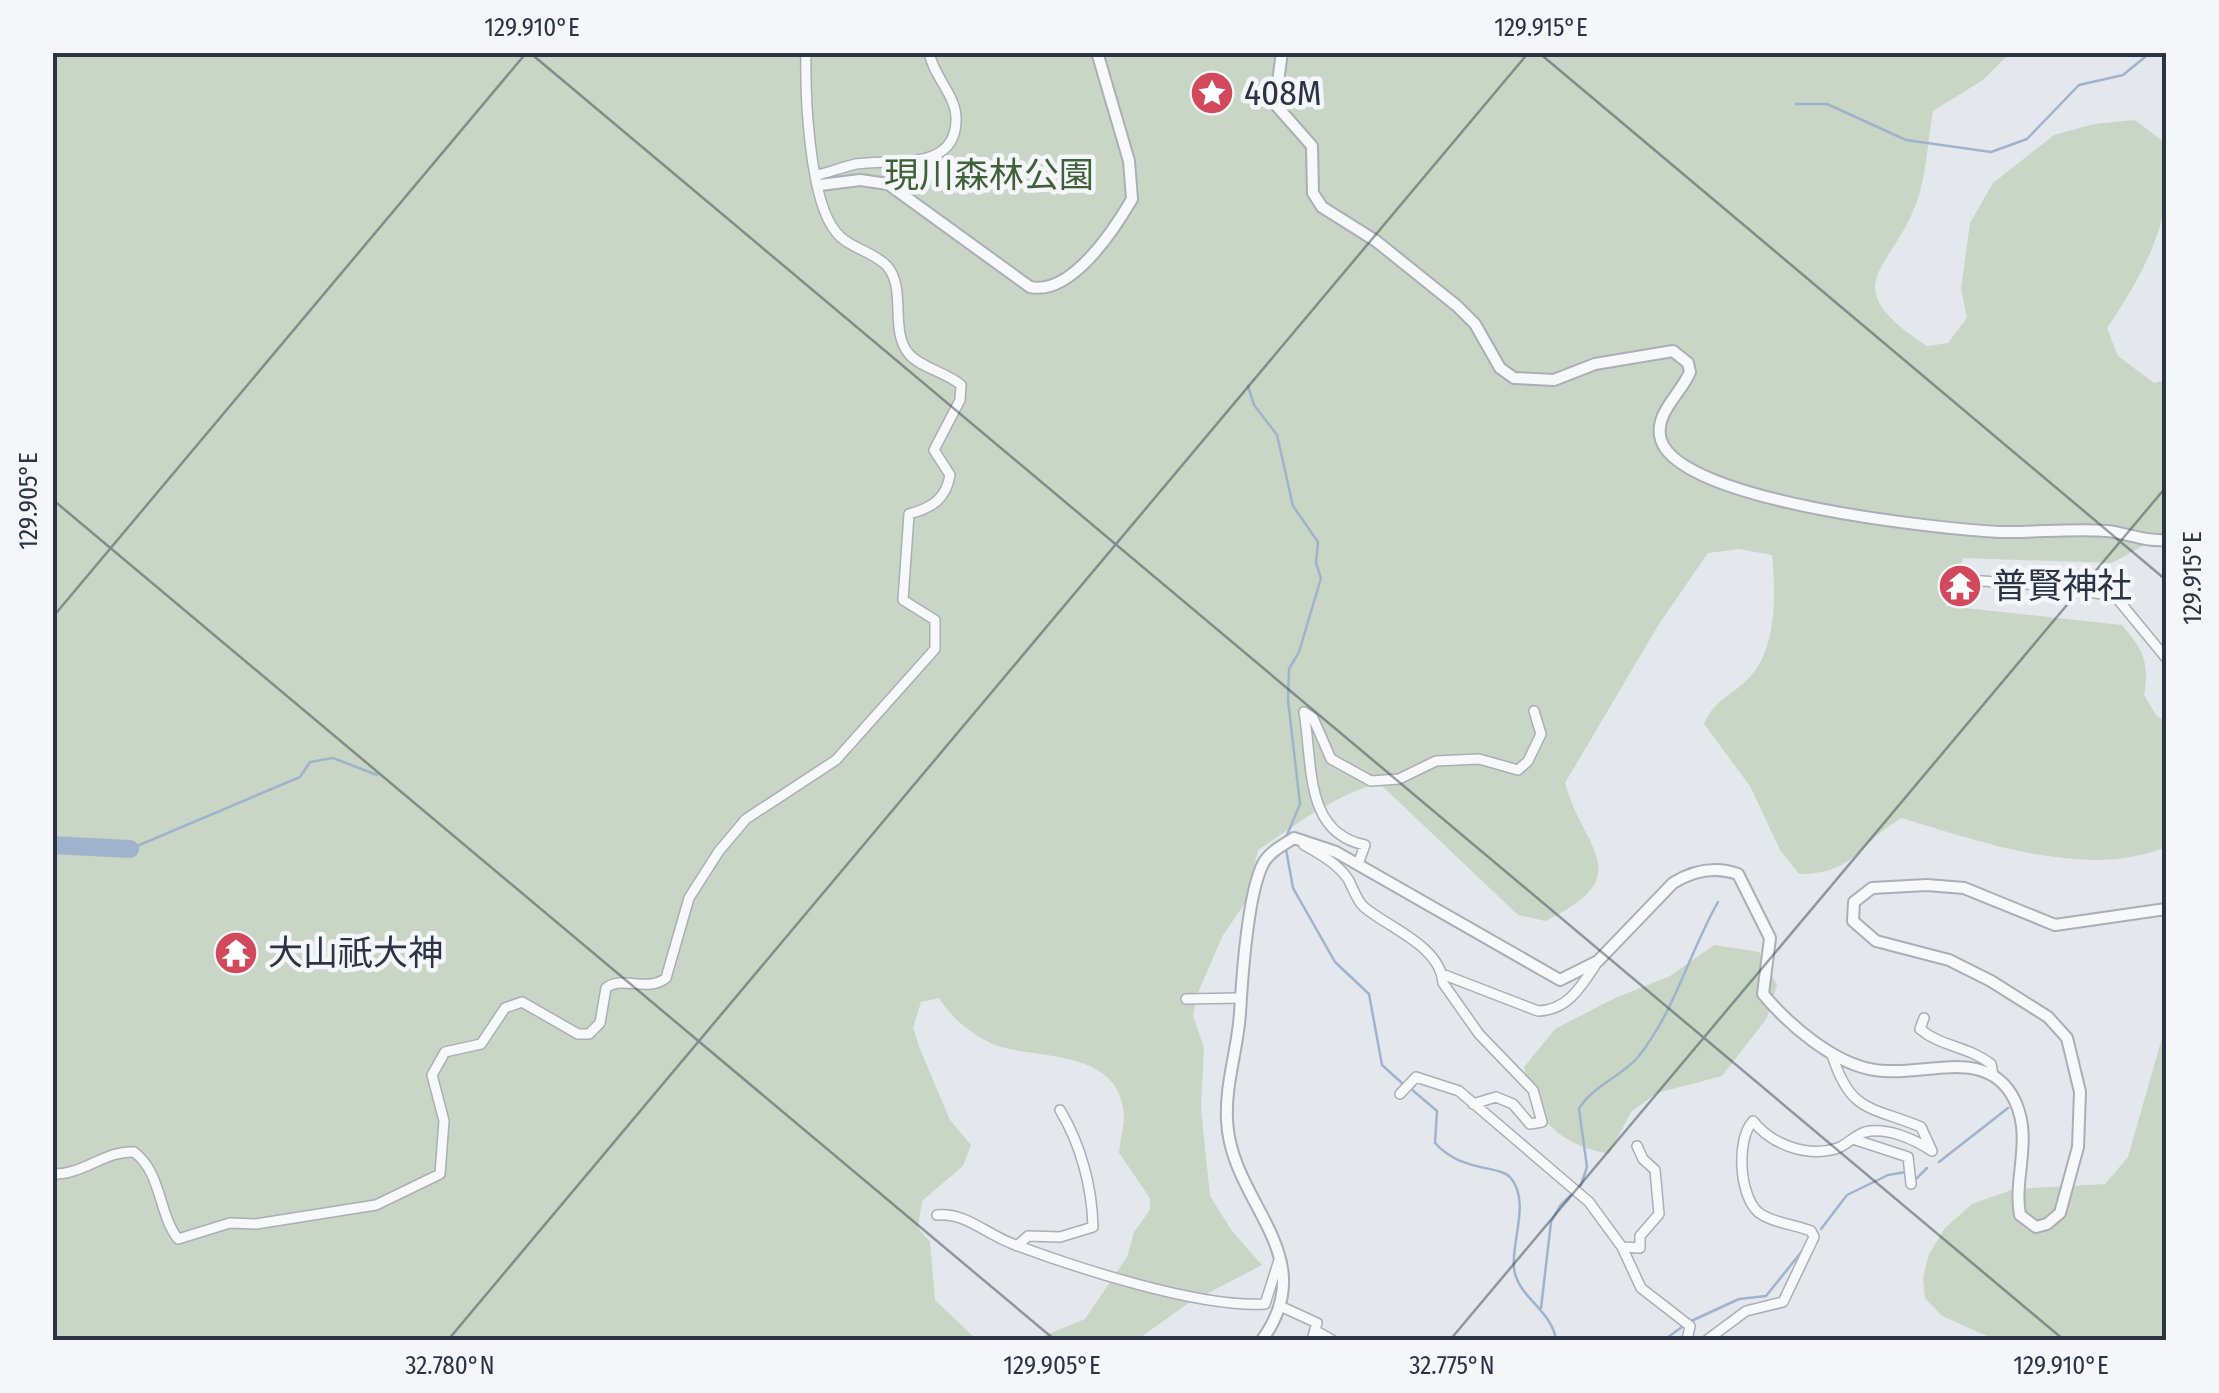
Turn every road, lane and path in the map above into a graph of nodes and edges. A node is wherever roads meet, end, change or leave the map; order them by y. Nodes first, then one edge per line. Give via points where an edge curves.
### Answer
1 (806, 52) edge
2 (929, 52) edge
3 (1098, 52) edge
4 (1282, 52) edge
5 (819, 180) junction
6 (2166, 540) edge
7 (1953, 579) dead end
8 (2166, 658) edge
9 (1534, 711) dead end
10 (1294, 838) junction
11 (1358, 864) junction
12 (2166, 909) edge
13 (1598, 961) junction
14 (1442, 974) junction
15 (1239, 998) junction
16 (1186, 999) dead end
17 (1924, 1018) dead end
18 (1832, 1054) junction
19 (1993, 1075) junction
20 (1404, 1089) dead end
21 (1474, 1104) junction
22 (1060, 1110) dead end
23 (1853, 1139) junction
24 (1637, 1146) dead end
25 (52, 1174) edge
26 (1911, 1184) dead end
27 (937, 1215) dead end
28 (1017, 1246) junction
29 (1622, 1247) junction
30 (1281, 1258) junction
31 (1280, 1306) junction
32 (1314, 1336) edge
33 (1262, 1340) edge
34 (1332, 1340) edge
35 (1687, 1340) edge
36 (1707, 1340) edge

1 - 5 street via 805,109
2 - 5 street via 956,118 938,155 857,164
3 - 5 street via 1129,161 1132,200 1065,280 1042,290 1030,287 888,184
4 - 6 street via 1275,104 1312,146 1316,200 1457,306 1514,378 1554,380 1595,364 1673,352 1690,372 1660,421 1661,440 1712,482 1860,517
5 - 25 street via 832,229 888,266 902,344 912,358 961,385 934,450 950,475 947,490 909,514 904,554 903,600 936,620 935,649 836,760 746,819 719,852 689,898 666,978 658,984 613,982 600,1024 589,1034 522,1002 505,1008 481,1044 445,1052 432,1075 444,1122 440,1174 376,1205 230,1223 186,1240 170,1228 152,1176 134,1152
7 - 8 street via 2115,596
9 - 11 street via 1541,734 1518,770 1480,759 1436,761 1398,779 1371,781 1331,759 1304,712 1322,820 1343,840 1365,845
10 - 11 street
10 - 14 street via 1329,860 1362,906 1414,940
10 - 15 street via 1274,851 1260,873
11 - 13 street via 1560,980
12 - 19 street via 2055,924 1964,888 1884,886 1857,898 1851,914 1864,935 1967,968 2048,1017 2067,1038 2080,1092 2078,1147 2060,1212 2047,1224 2029,1225 2020,1215 2016,1103
13 - 14 street via 1554,1010
13 - 18 street via 1688,874 1738,874 1770,938 1763,994
14 - 21 street via 1479,1034 1532,1090 1542,1122 1530,1124 1513,1104 1496,1097
15 - 16 street
15 - 30 street via 1226,1121 1237,1167
17 - 19 street via 1920,1029 1938,1044 1984,1058
18 - 19 street via 1875,1070 1970,1066
18 - 23 street via 1860,1106 1921,1126 1932,1151 1896,1134 1868,1132
20 - 21 street via 1416,1077 1430,1078
21 - 29 street via 1602,1216
22 - 28 street via 1084,1170 1093,1227 1060,1238 1028,1236
23 - 26 street via 1908,1157
23 - 36 street via 1825,1150 1794,1148 1773,1141 1754,1121 1748,1126 1742,1152 1751,1204 1814,1237 1783,1302 1746,1311
24 - 29 street via 1656,1170 1659,1214 1642,1234 1640,1248
27 - 28 street via 955,1213
28 - 30 street via 1206,1302 1262,1305
29 - 35 street via 1641,1288 1687,1322
30 - 31 street
31 - 32 street via 1317,1323
31 - 33 street
32 - 34 street

